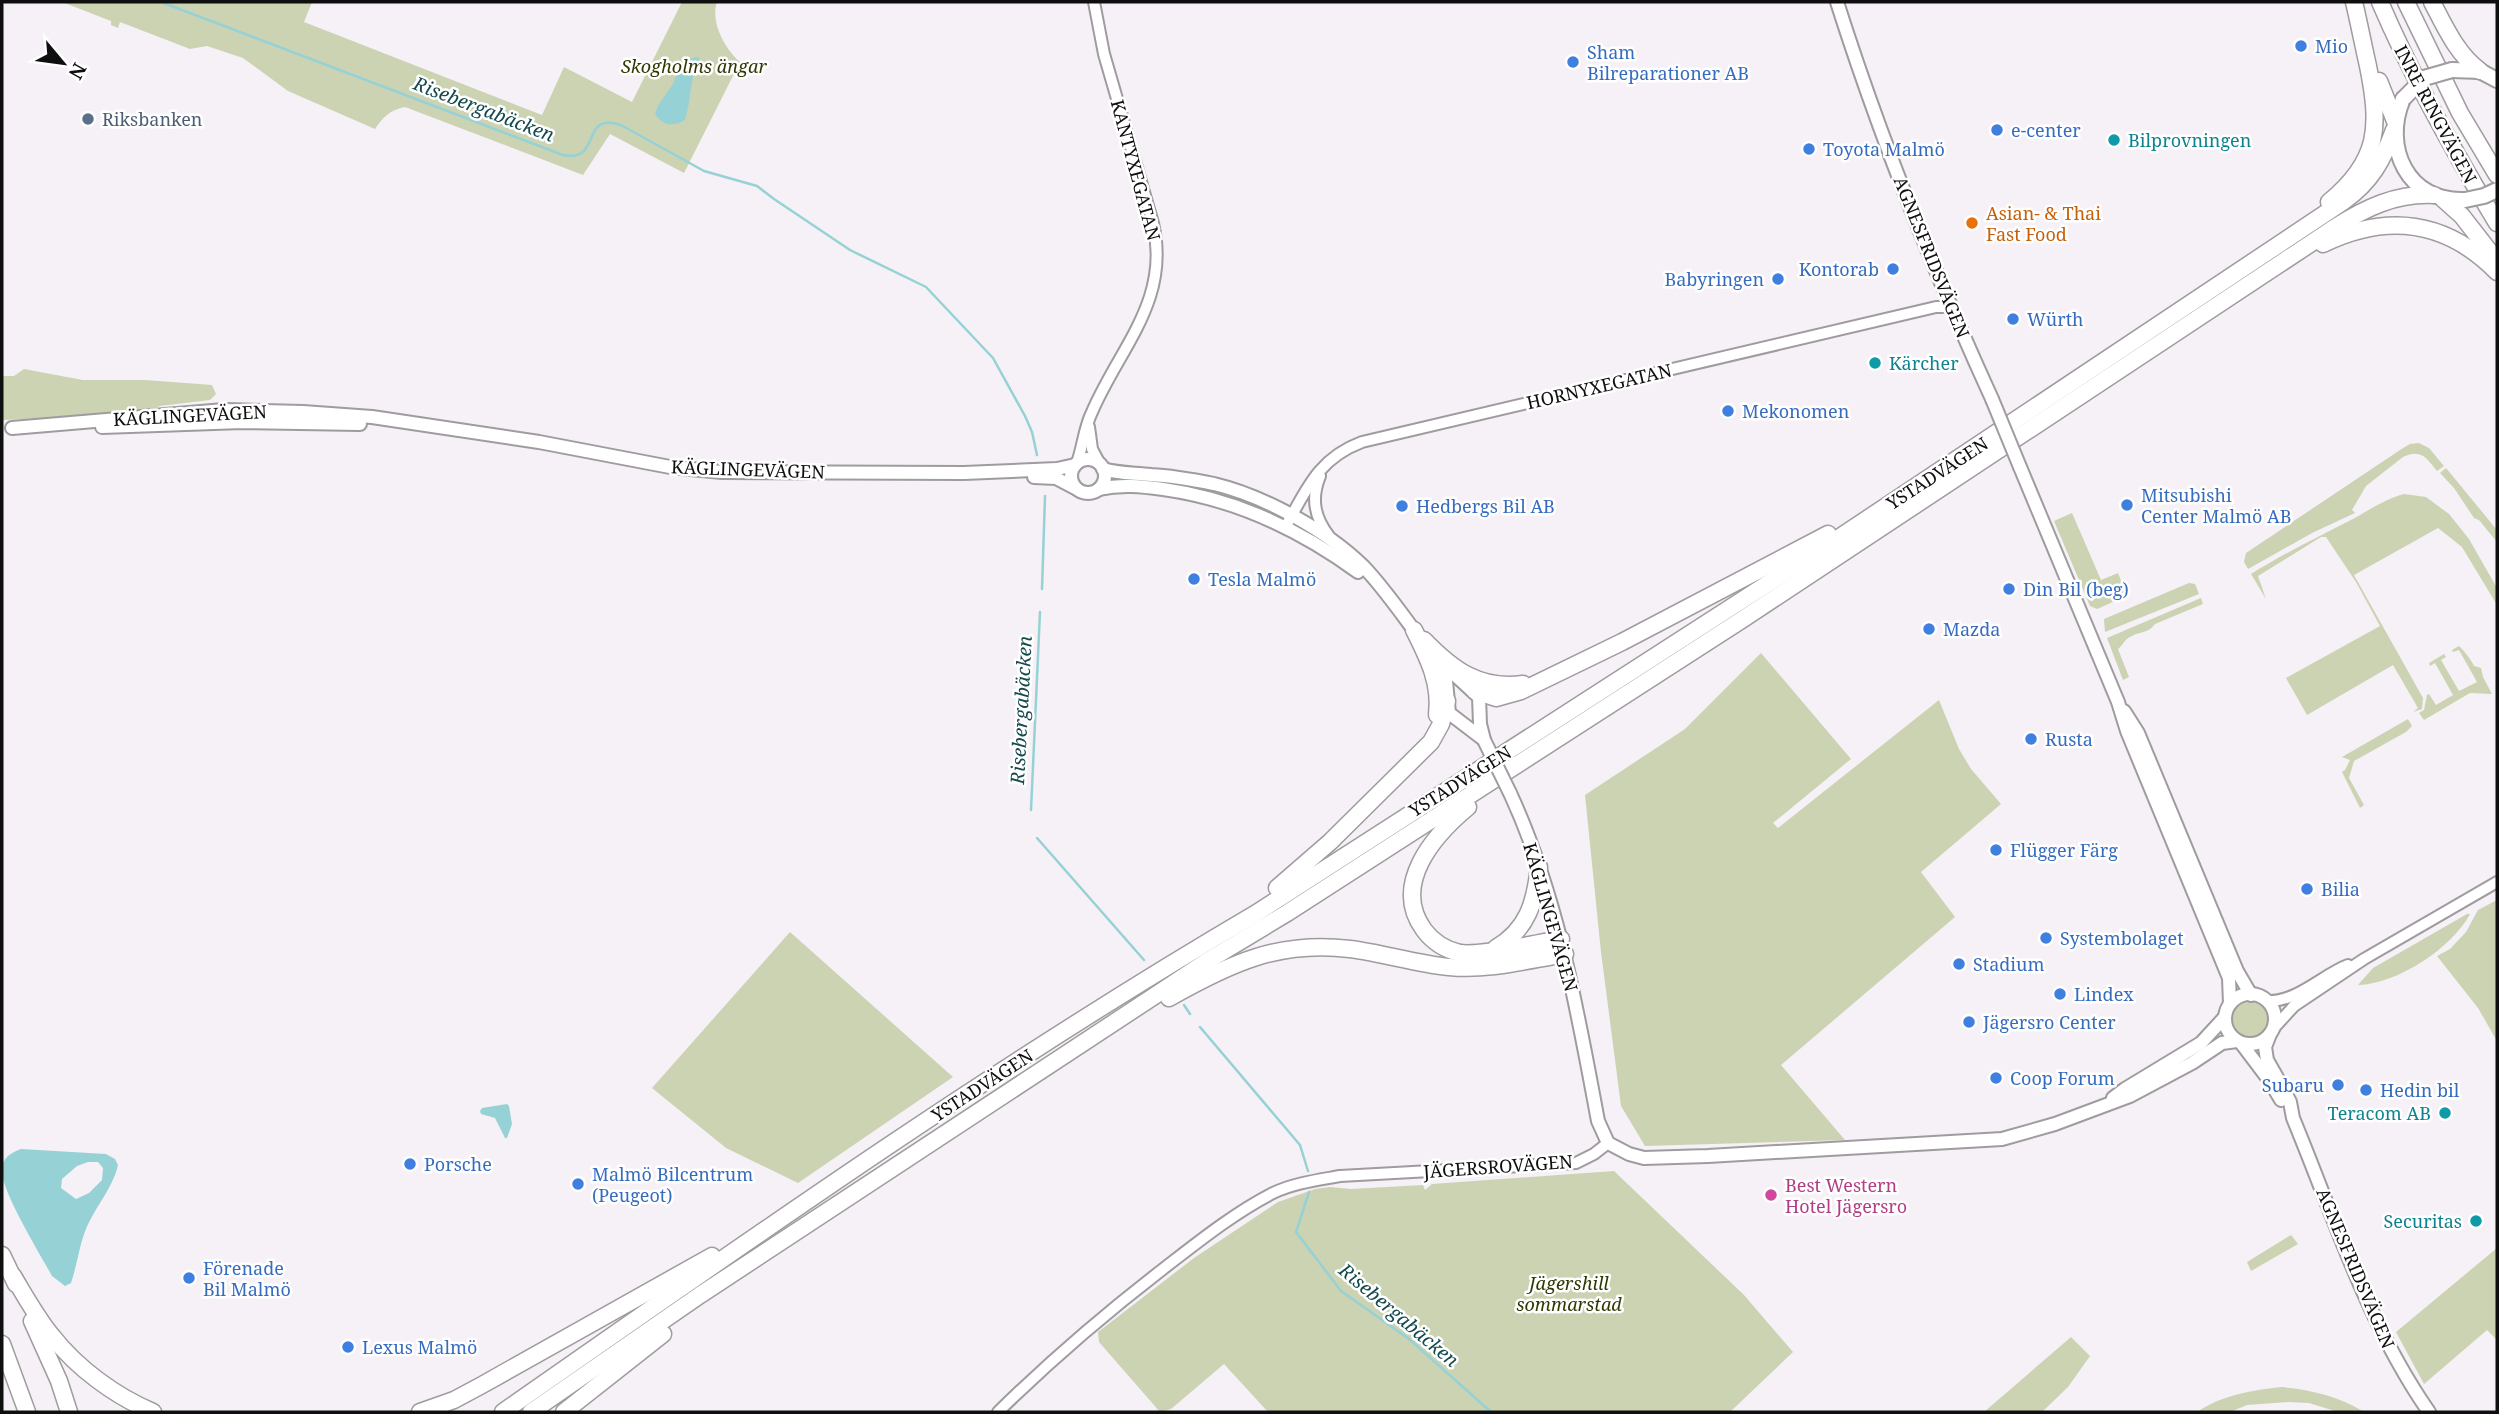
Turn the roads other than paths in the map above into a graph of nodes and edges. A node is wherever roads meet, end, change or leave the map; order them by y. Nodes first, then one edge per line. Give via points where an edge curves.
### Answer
1 (1094, 2) edge
2 (1838, 2) edge
3 (2354, 2) edge
4 (2380, 2) edge
5 (2406, 2) edge
6 (2432, 2) edge
7 (2364, 43) junction
8 (2492, 75) edge
9 (2395, 125) junction
10 (2497, 176) edge
11 (2497, 190) edge
12 (2438, 197) junction
13 (2497, 223) edge
14 (2286, 240) junction
15 (2288, 258) junction
16 (2497, 261) edge
17 (2497, 272) edge
18 (1951, 307) junction
19 (1092, 410) junction
20 (7, 428) edge
21 (1326, 462) junction
22 (1076, 464) junction
23 (1102, 466) junction
24 (964, 473) junction
25 (1075, 488) junction
26 (1913, 488) junction
27 (1099, 489) junction
28 (1315, 492) junction
29 (1293, 523) junction
30 (1341, 548) junction
31 (1388, 596) junction
32 (1414, 630) junction
33 (1432, 654) junction
34 (1539, 682) junction
35 (1474, 690) junction
36 (1447, 701) junction
37 (2118, 702) junction
38 (1558, 739) junction
39 (1484, 740) junction
40 (1408, 764) junction
41 (1539, 867) junction
42 (2497, 882) edge
43 (1563, 946) junction
44 (1494, 950) junction
45 (2364, 959) junction
46 (1170, 964) junction
47 (2251, 995) junction
48 (2266, 1001) junction
49 (2230, 1004) junction
50 (2225, 1017) junction
51 (2271, 1032) junction
52 (2239, 1042) junction
53 (1045, 1068) junction
54 (2105, 1105) junction
55 (2292, 1118) junction
56 (1608, 1143) junction
57 (779, 1220) junction
58 (778, 1245) junction
59 (2, 1255) edge
60 (13, 1276) junction
61 (2, 1344) edge
62 (454, 1399) junction
63 (27, 1412) edge
64 (69, 1412) edge
65 (153, 1412) edge
66 (420, 1412) edge
67 (436, 1412) edge
68 (503, 1412) edge
69 (531, 1412) edge
70 (564, 1412) edge
71 (998, 1412) edge
72 (2429, 1412) edge

1 - 19 street, KANTYXEGATAN via 1158,254 1147,307
2 - 18 main road, AGNESFRIDSVÄGEN via 1882,132
3 - 7 highway
4 - 13 highway, INRE RINGVÄGEN via 2439,125
5 - 10 highway, INRE RINGVÄGEN via 2460,113
6 - 8 highway via 2469,63
7 - 9 highway
7 - 14 highway via 2376,113 2367,156 2348,185
8 - 9 highway, bridge via 2452,70 2424,78 2403,99
9 - 12 highway via 2402,164 2417,184
9 - 14 highway, YSTADVÄGEN via 2385,156 2369,181
11 - 12 highway, bridge via 2465,200
12 - 15 highway, YSTADVÄGEN via 2398,197 2367,208
12 - 16 highway via 2462,216
14 - 26 highway, YSTADVÄGEN
15 - 17 highway via 2338,237 2403,225 2453,237
15 - 38 highway, YSTADVÄGEN
18 - 21 street, HORNYXEGATAN via 1802,337 1402,432 1349,446
18 - 37 main road, AGNESFRIDSVÄGEN, bridge
19 - 22 street, KANTYXEGATAN
19 - 23 street, KANTYXEGATAN via 1090,440
20 - 24 main road, KÄGLINGEVÄGEN via 280,422 451,430 722,472
21 - 28 street
21 - 29 street, HORNYXEGATAN via 1311,481
22 - 23 main road via 1086,459
22 - 24 main road, KÄGLINGEVÄGEN
22 - 25 main road via 1070,478
23 - 27 main road via 1104,481
23 - 29 main road, KÄGLINGEVÄGEN via 1114,472 1214,484 1257,499
24 - 25 main road, KÄGLINGEVÄGEN via 1056,478
25 - 27 main road via 1086,494
26 - 34 highway
26 - 46 highway, YSTADVÄGEN via 1255,914
27 - 29 main road, KÄGLINGEVÄGEN via 1127,485 1188,492
28 - 29 street
28 - 30 street via 1315,512
29 - 30 main road, KÄGLINGEVÄGEN
29 - 31 main road, KÄGLINGEVÄGEN
30 - 31 main road, KÄGLINGEVÄGEN
31 - 32 main road, KÄGLINGEVÄGEN
32 - 33 main road, KÄGLINGEVÄGEN
32 - 34 highway via 1447,662 1473,679 1506,686
32 - 40 highway via 1432,668 1438,701 1430,736
33 - 35 main road, KÄGLINGEVÄGEN
33 - 36 main road, KÄGLINGEVÄGEN via 1446,681
34 - 35 highway via 1500,697
35 - 36 main road via 1457,689
35 - 39 main road, KÄGLINGEVÄGEN via 1480,700
36 - 39 main road, KÄGLINGEVÄGEN via 1451,716
36 - 40 highway via 1435,736
37 - 47 main road, AGNESFRIDSVÄGEN via 2138,733
37 - 49 main road, AGNESFRIDSVÄGEN via 2229,978
38 - 44 highway via 1446,825 1417,869 1414,908 1433,940 1461,953
38 - 53 highway, YSTADVÄGEN
39 - 41 main road, KÄGLINGEVÄGEN, bridge
40 - 46 highway via 1293,876
41 - 43 main road, KÄGLINGEVÄGEN
41 - 44 highway via 1529,915 1514,935
42 - 45 street
43 - 44 highway
43 - 53 highway via 1494,966 1460,967 1348,949 1278,950 1206,977 1066,1061
43 - 56 main road, KÄGLINGEVÄGEN via 1598,1121
45 - 48 street via 2286,999
45 - 51 street via 2294,1006
46 - 57 highway, YSTADVÄGEN
47 - 48 main road
47 - 49 main road
48 - 51 main road via 2274,1014
49 - 50 main road
50 - 52 main road via 2228,1031
50 - 54 main road via 2202,1043
51 - 52 main road via 2260,1042
51 - 55 main road, AGNESFRIDSVÄGEN via 2265,1047 2267,1060 2290,1102
52 - 54 main road via 2222,1043 2159,1082
52 - 55 main road, AGNESFRIDSVÄGEN
53 - 58 highway, YSTADVÄGEN
54 - 56 main road via 2013,1136 1972,1142 1644,1158
55 - 72 main road, AGNESFRIDSVÄGEN via 2387,1344
56 - 71 street, JÄGERSROVÄGEN via 1576,1163 1340,1177 1275,1192 1211,1233 1130,1295
57 - 62 highway
57 - 68 highway, YSTADVÄGEN
58 - 69 highway, YSTADVÄGEN
58 - 70 highway
59 - 60 highway
60 - 64 highway
60 - 65 highway via 71,1357 118,1394
61 - 63 highway
62 - 66 highway
62 - 67 highway

